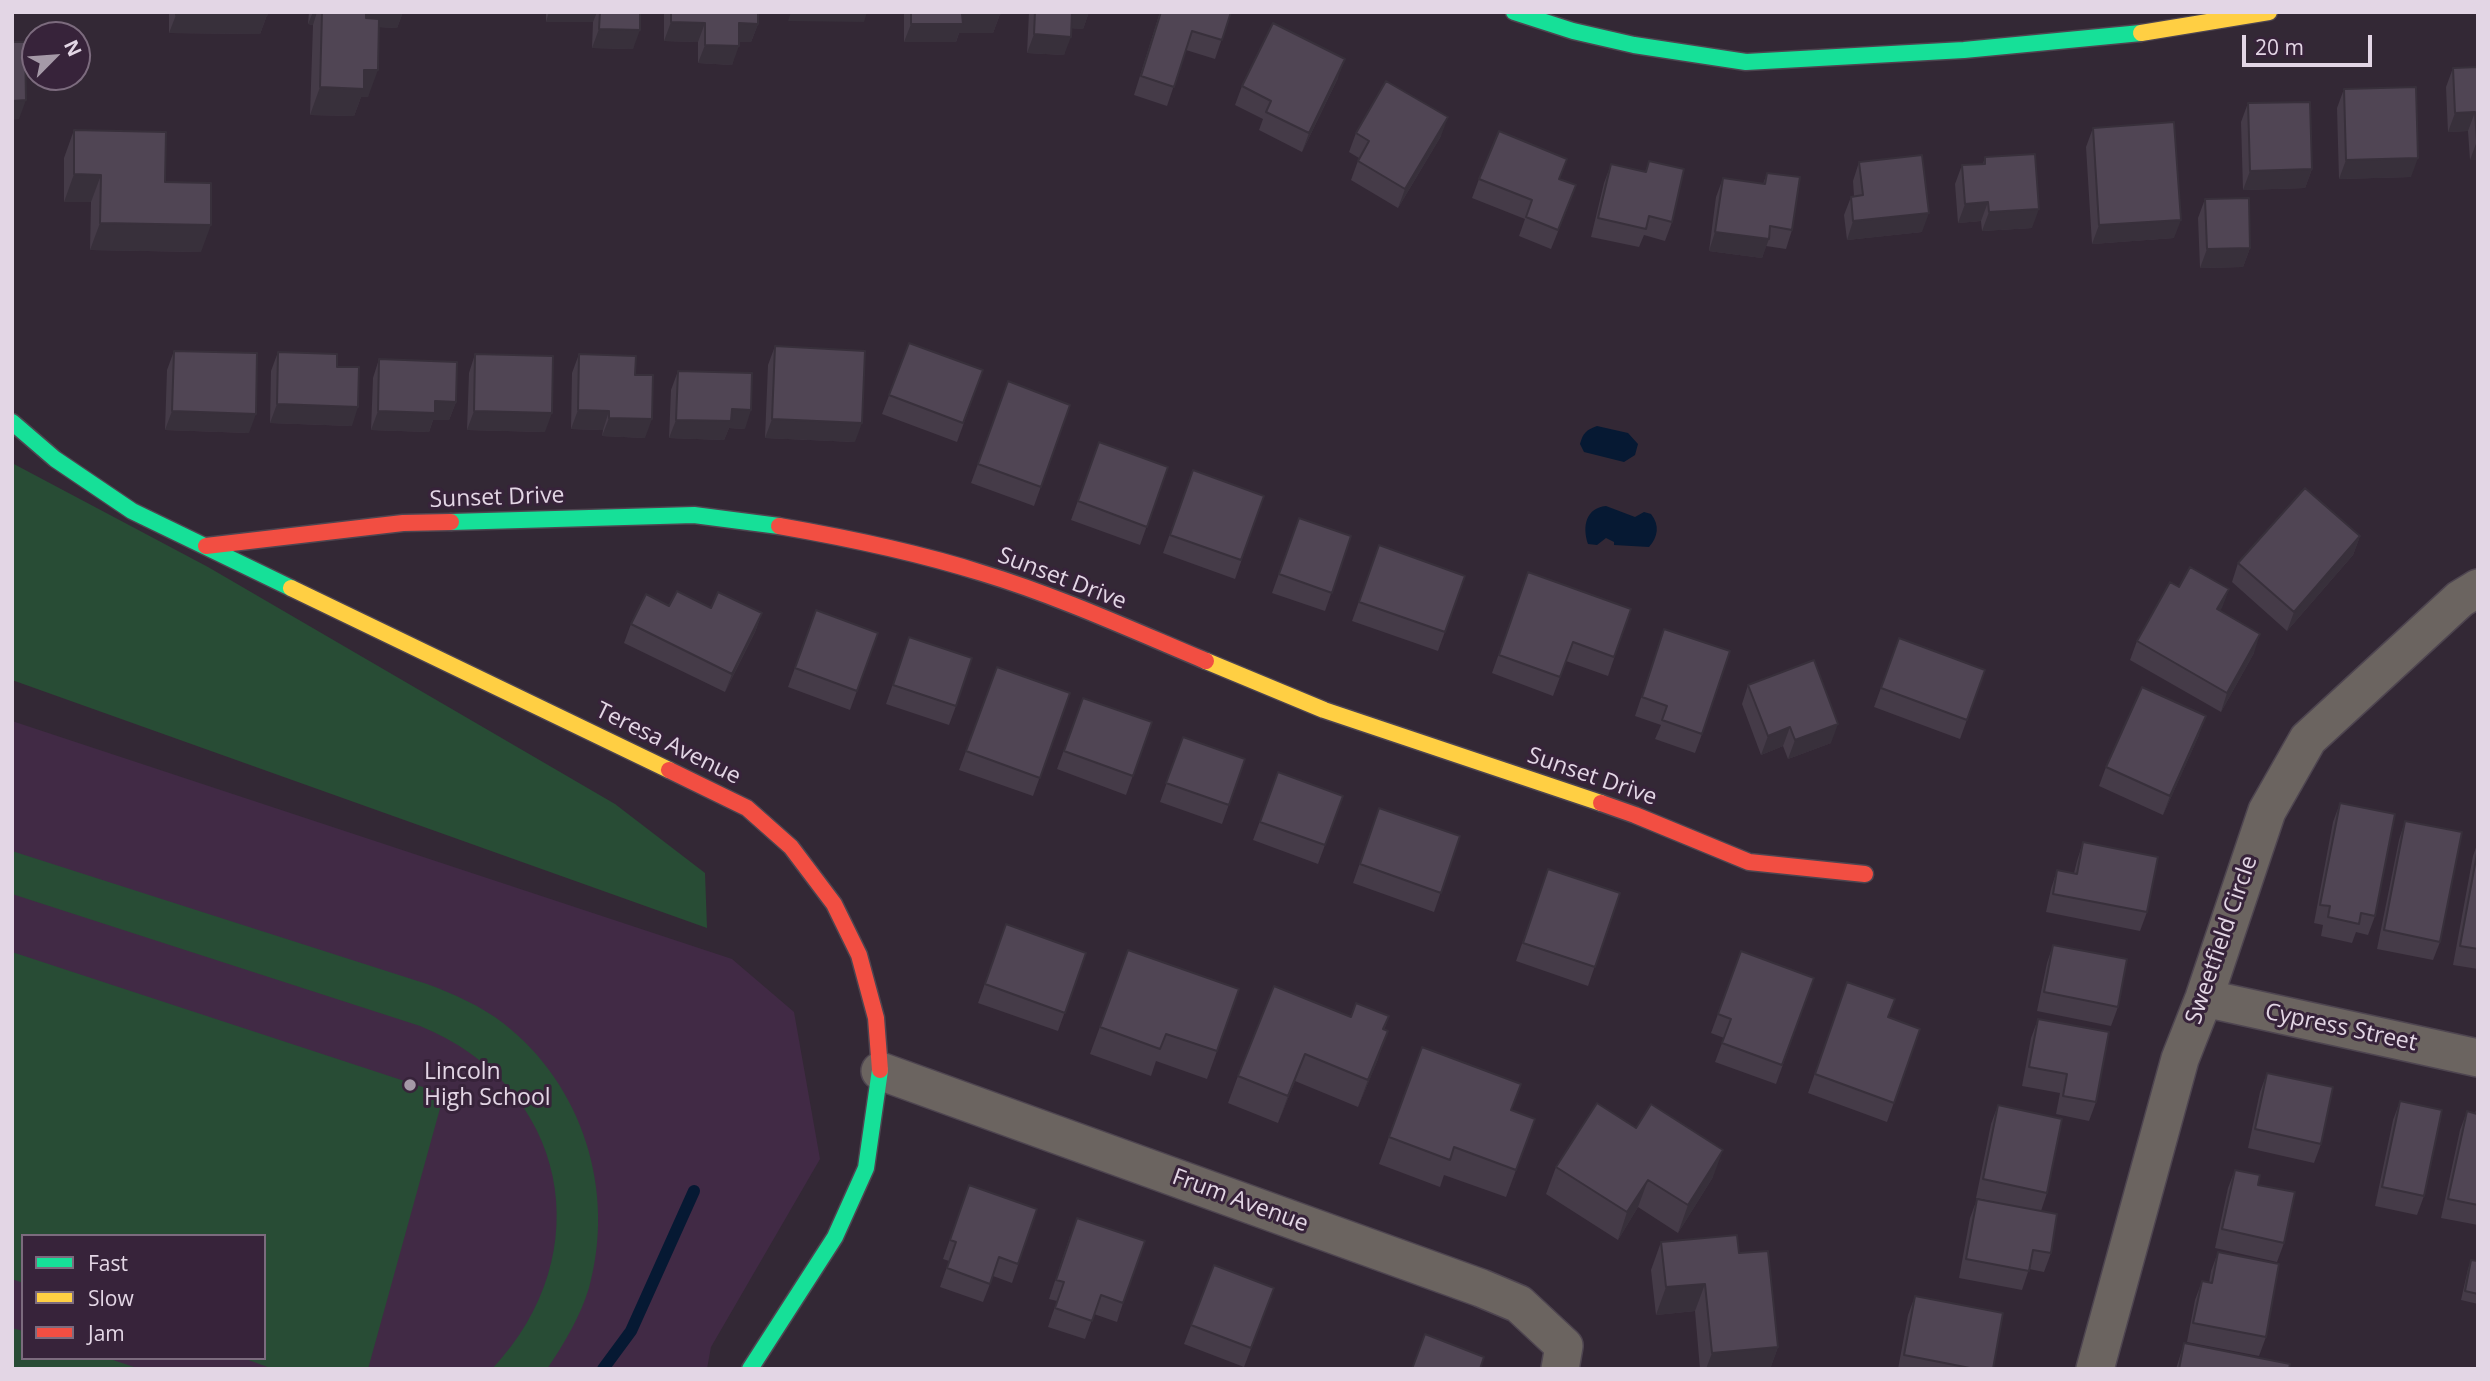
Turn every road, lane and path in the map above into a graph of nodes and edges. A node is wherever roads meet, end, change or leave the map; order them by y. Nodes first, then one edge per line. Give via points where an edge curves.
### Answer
1 (1514, 12) edge
2 (2269, 12) edge
3 (12, 422) edge
4 (206, 546) junction
5 (2478, 587) edge
6 (1865, 874) dead end
7 (2204, 998) junction
8 (2478, 1058) edge
9 (880, 1070) junction
10 (750, 1369) edge
11 (1560, 1369) edge
12 (2095, 1369) edge

1 - 2 street via 1634,45 1746,62 1964,50 2161,31
3 - 4 street, Teresa Avenue via 35,444 132,512
4 - 6 street, Sunset Drive via 404,523 694,515 831,535 995,578 1066,603 1324,710 1635,815 1749,862
4 - 9 street, Teresa Avenue via 747,808 791,847 834,904 859,956 876,1018
5 - 7 street, Sweetfield Circle via 2308,739 2267,811
7 - 8 street, Cypress Street
7 - 12 street, Sweetfield Circle via 2180,1059
9 - 10 street, Teresa Avenue via 866,1168 835,1237
9 - 11 street, Frum Avenue via 1518,1304 1564,1346

